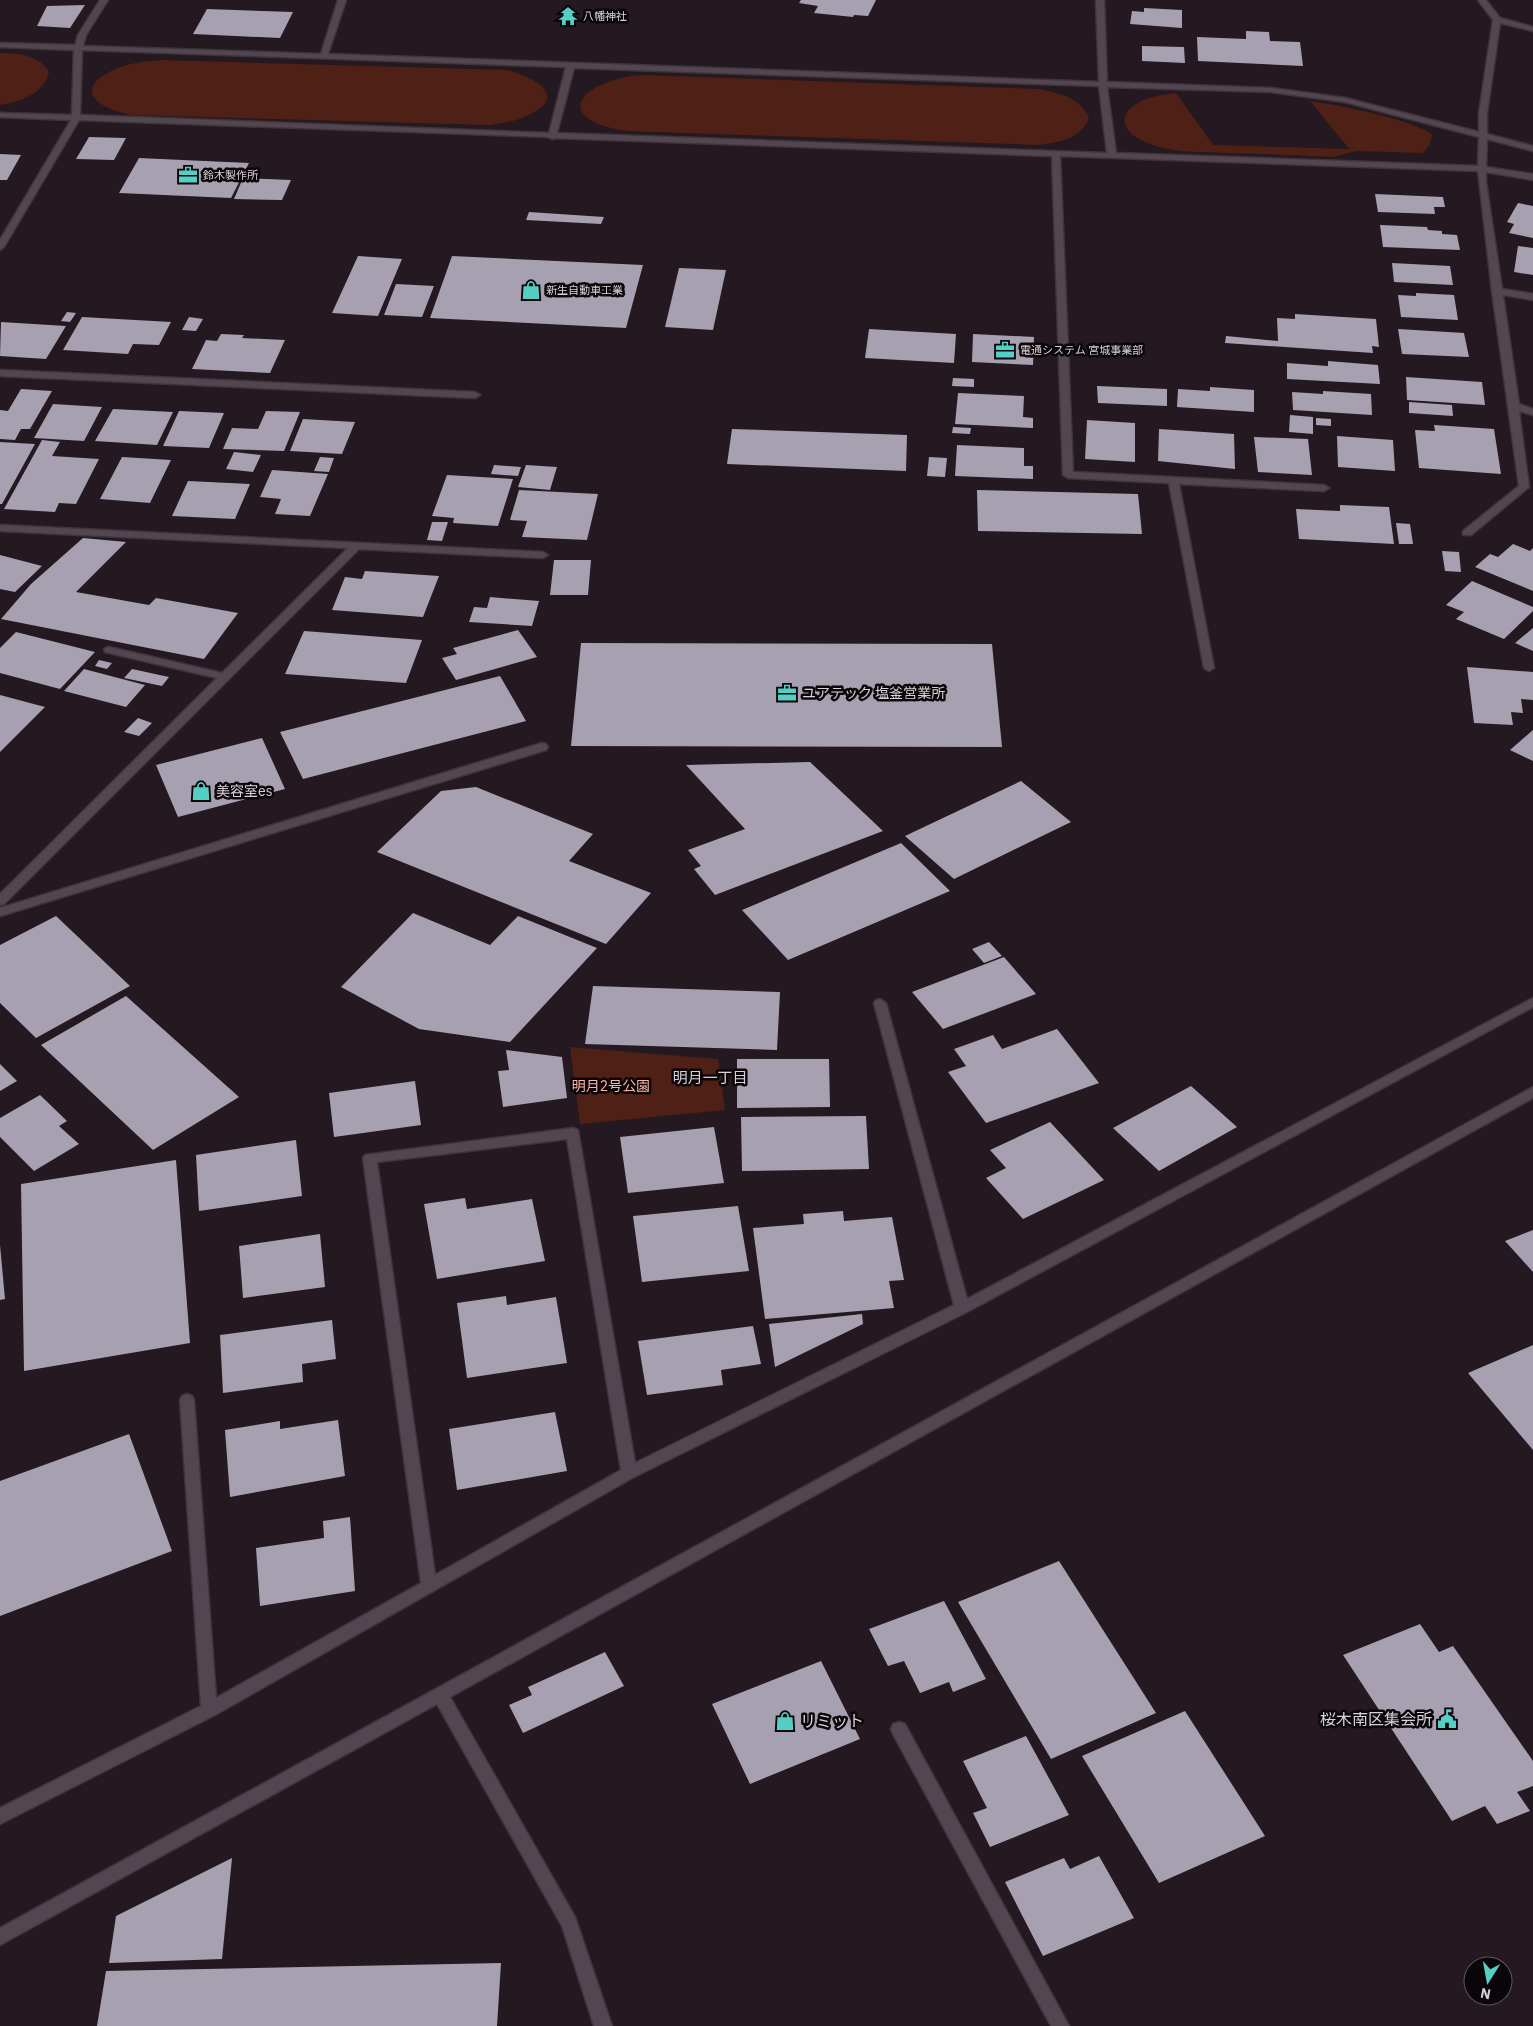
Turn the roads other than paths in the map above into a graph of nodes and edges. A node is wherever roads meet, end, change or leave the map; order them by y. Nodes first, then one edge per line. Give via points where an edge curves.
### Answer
1 (104, 0) edge
2 (342, 0) edge
3 (1100, 0) edge
4 (1482, 0) edge
5 (1498, 20) junction
6 (1533, 29) edge
7 (0, 45) edge
8 (78, 48) junction
9 (324, 56) junction
10 (571, 64) junction
11 (1102, 84) junction
12 (0, 116) edge
13 (76, 118) junction
14 (1482, 135) junction
15 (552, 137) junction
16 (1533, 149) edge
17 (1056, 155) junction
18 (1112, 156) junction
19 (1482, 169) junction
20 (1533, 177) edge
21 (0, 247) edge
22 (1496, 291) junction
23 (1533, 297) edge
24 (0, 373) edge
25 (475, 395) dead end
26 (1514, 406) junction
27 (1533, 412) edge
28 (1174, 481) junction
29 (1324, 488) dead end
30 (0, 528) edge
31 (1467, 533) dead end
32 (355, 547) junction
33 (543, 555) dead end
34 (109, 650) dead end
35 (1209, 668) dead end
36 (225, 677) junction
37 (542, 746) dead end
38 (0, 901) edge
39 (0, 912) edge
40 (1533, 1002) edge
41 (880, 1003) dead end
42 (1533, 1092) edge
43 (962, 1308) junction
44 (188, 1400) dead end
45 (629, 1473) junction
46 (429, 1587) junction
47 (440, 1695) junction
48 (209, 1710) junction
49 (899, 1729) dead end
50 (0, 1816) edge
51 (0, 1937) edge
52 (603, 2026) edge
53 (1060, 2026) edge

1 - 8 street via 82,35
2 - 9 street
3 - 11 street
4 - 5 street
5 - 6 street
5 - 14 street
7 - 8 street
8 - 9 street
8 - 13 street
9 - 10 street
10 - 11 street
10 - 15 street
11 - 14 street via 1272,90 1345,100
11 - 18 street
12 - 13 street
13 - 15 street
13 - 21 street
14 - 16 street
14 - 19 street
15 - 17 street
17 - 18 street
17 - 28 street via 1068,476
18 - 19 street
19 - 20 street
19 - 22 street
22 - 23 street
22 - 26 street
24 - 25 street
26 - 27 street
26 - 31 street via 1524,487
28 - 29 street
28 - 35 street
30 - 32 street
32 - 33 street
32 - 36 street
34 - 36 street
36 - 38 street
37 - 39 street
40 - 43 street
41 - 43 street
42 - 47 street
43 - 45 street
44 - 48 street
45 - 46 street
45 - 46 street via 573,1133 370,1158
46 - 48 street
47 - 51 street
47 - 52 street via 569,1923
48 - 50 street
49 - 53 street

